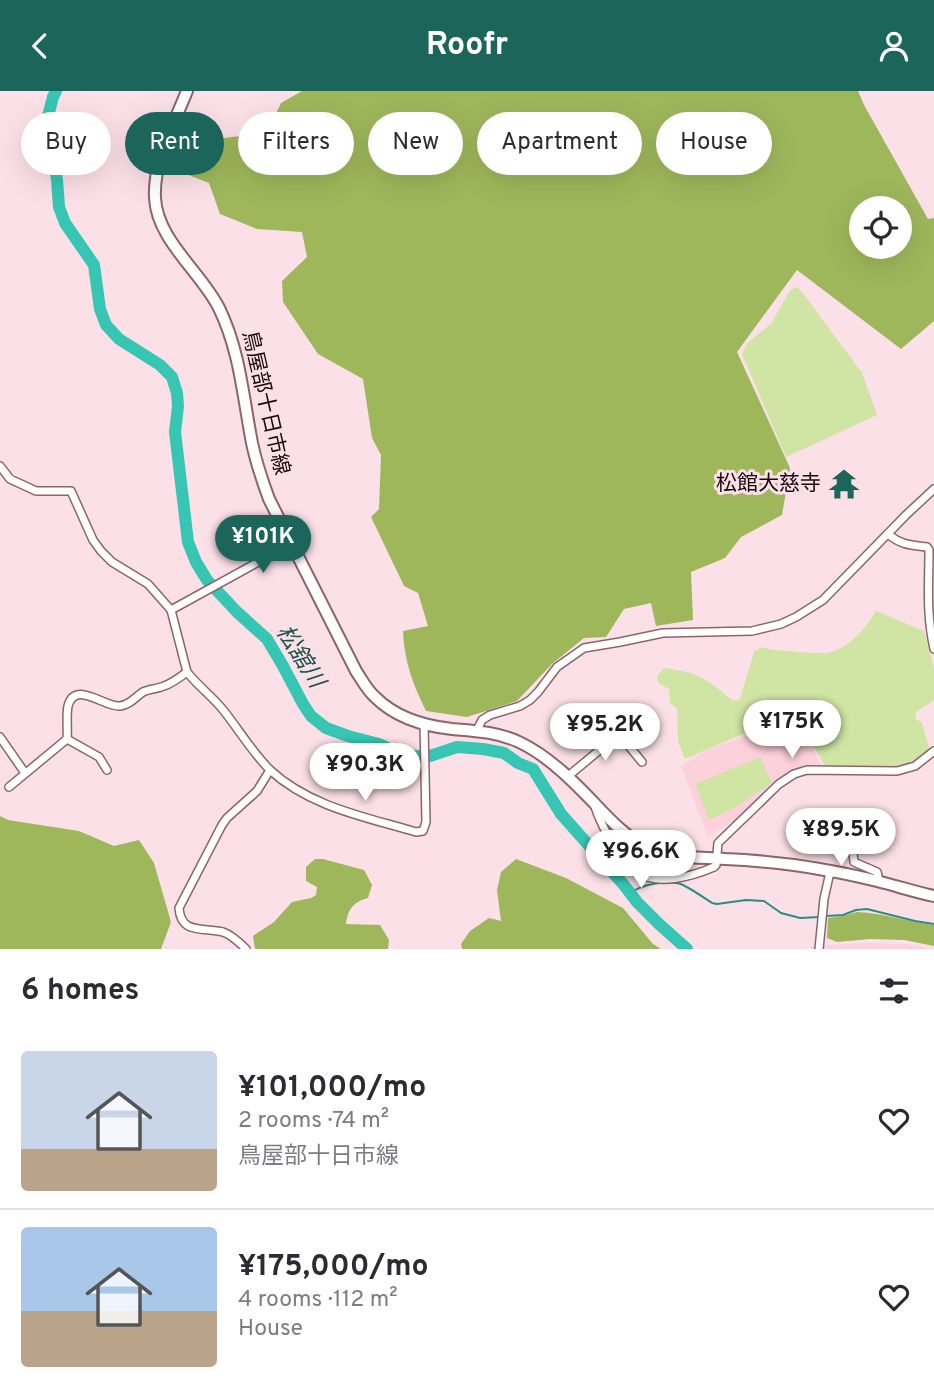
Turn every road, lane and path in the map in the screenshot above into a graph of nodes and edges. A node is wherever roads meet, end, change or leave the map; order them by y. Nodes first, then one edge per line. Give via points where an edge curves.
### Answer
1 (187, 91) edge
2 (0, 465) edge
3 (934, 489) edge
4 (888, 534) junction
5 (291, 544) junction
6 (171, 610) junction
7 (934, 649) edge
8 (187, 672) junction
9 (424, 724) junction
10 (477, 730) junction
11 (0, 737) edge
12 (67, 739) junction
13 (934, 751) edge
14 (642, 762) dead end
15 (107, 770) dead end
16 (270, 770) junction
17 (25, 773) junction
18 (567, 777) junction
19 (9, 787) dead end
20 (593, 802) junction
21 (855, 846) dead end
22 (716, 858) junction
23 (830, 872) junction
24 (878, 881) junction
25 (934, 896) edge
26 (246, 949) edge
27 (819, 949) edge

1 - 5 main road, 鳥屋部十日市線 via 157,171 156,208 164,229 218,305 228,327 260,474
2 - 6 street via 10,479 36,492 71,491 101,551 148,584
3 - 4 street
4 - 7 street via 897,542 929,550 928,614
4 - 10 street via 823,600 796,617 752,631 663,633 584,648 557,667 530,700 489,715
5 - 6 street
5 - 9 main road, 鳥屋部十日市線 via 373,696 390,710
6 - 8 street
8 - 12 street via 123,706 78,695 68,705
8 - 16 street
9 - 10 main road, 鳥屋部十日市線
9 - 16 street via 423,831 339,810
10 - 18 main road, 鳥屋部十日市線 via 520,742
11 - 17 street
12 - 15 street via 99,757
12 - 17 street
13 - 22 street via 915,767 897,771 807,770 794,774 723,836
14 - 18 street via 619,734
16 - 26 street via 257,791 222,825 179,908 182,923 226,933
17 - 19 street
18 - 20 main road, 鳥屋部十日市線
20 - 22 main road, 鳥屋部十日市線 via 621,830 647,847 684,857
20 - 22 street via 612,843 642,876 682,877 714,867
21 - 24 street via 854,862 877,872
22 - 23 main road, 鳥屋部十日市線
23 - 24 main road, 鳥屋部十日市線
23 - 27 street
24 - 25 main road, 鳥屋部十日市線

